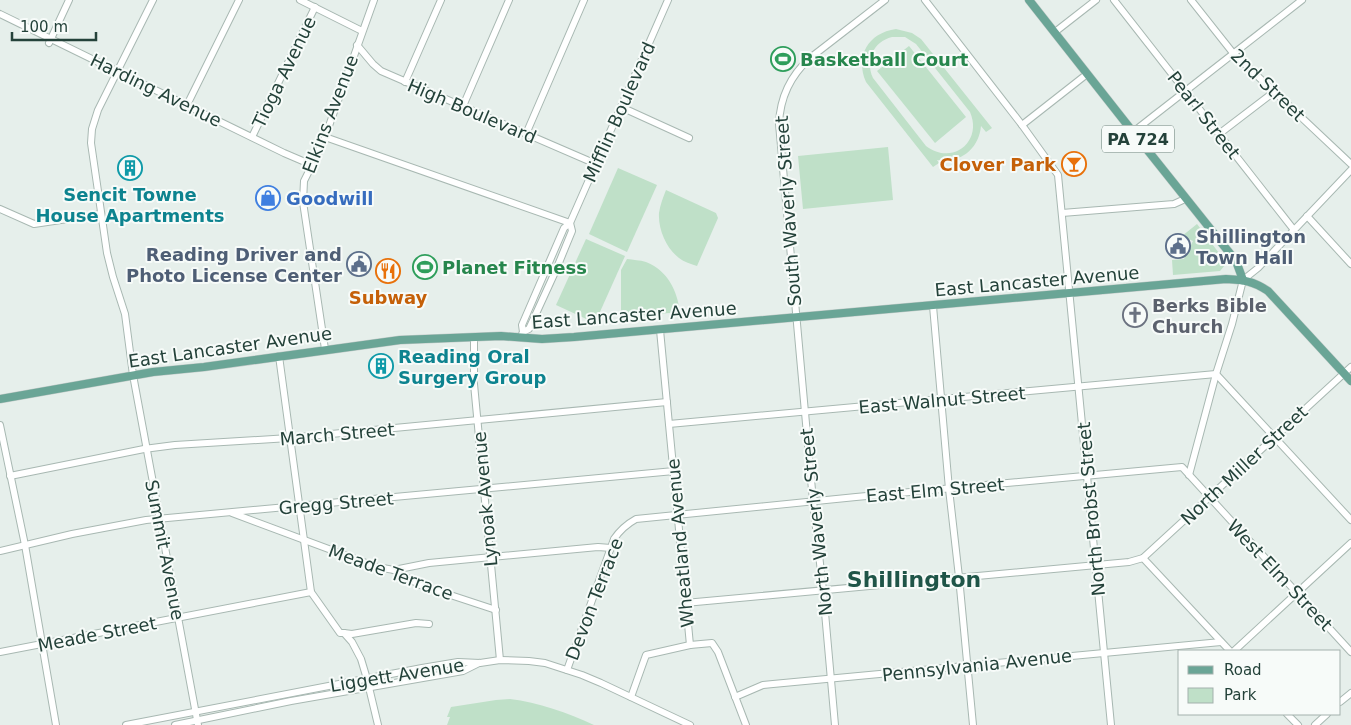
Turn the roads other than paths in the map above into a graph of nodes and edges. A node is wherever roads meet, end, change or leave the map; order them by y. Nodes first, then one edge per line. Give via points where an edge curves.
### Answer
1 (69, 0) edge
2 (153, 0) edge
3 (239, 0) edge
4 (300, 0) edge
5 (374, 0) edge
6 (441, 0) edge
7 (509, 0) edge
8 (584, 0) edge
9 (668, 0) edge
10 (885, 0) edge
11 (925, 0) edge
12 (1030, 0) edge
13 (1096, 0) edge
14 (1114, 0) edge
15 (1191, 0) edge
16 (1302, 0) edge
17 (315, 7) junction
18 (0, 14) edge
19 (362, 31) junction
20 (1055, 32) junction
21 (50, 40) junction
22 (357, 45) junction
23 (1233, 54) junction
24 (117, 71) junction
25 (1088, 74) junction
26 (405, 82) junction
27 (1185, 91) junction
28 (1274, 92) junction
29 (187, 105) junction
30 (462, 106) junction
31 (621, 107) junction
32 (1022, 125) junction
33 (1133, 132) junction
34 (526, 134) junction
35 (1219, 134) junction
36 (252, 137) junction
37 (325, 137) junction
38 (689, 138) dead end
39 (596, 164) junction
40 (1351, 164) edge
41 (312, 165) junction
42 (1351, 170) edge
43 (1185, 199) junction
44 (0, 209) edge
45 (1062, 213) junction
46 (101, 214) junction
47 (1307, 216) junction
48 (570, 223) junction
49 (1294, 230) junction
50 (1351, 264) edge
51 (1243, 280) junction
52 (1070, 294) junction
53 (933, 306) junction
54 (796, 318) junction
55 (660, 330) junction
56 (522, 335) junction
57 (474, 337) junction
58 (325, 350) junction
59 (279, 356) junction
60 (1351, 367) edge
61 (1344, 373) junction
62 (1216, 374) junction
63 (133, 375) junction
64 (1351, 381) edge
65 (1079, 387) junction
66 (0, 399) edge
67 (941, 399) junction
68 (666, 402) junction
69 (805, 412) junction
70 (478, 421) junction
71 (669, 424) junction
72 (0, 425) edge
73 (1274, 437) junction
74 (289, 438) junction
75 (147, 450) junction
76 (674, 471) junction
77 (1189, 475) junction
78 (10, 476) junction
79 (1088, 476) junction
80 (484, 489) junction
81 (949, 489) junction
82 (1209, 498) junction
83 (812, 501) junction
84 (299, 506) junction
85 (230, 513) junction
86 (677, 514) junction
87 (160, 519) junction
88 (1351, 520) edge
89 (304, 540) junction
90 (1351, 542) edge
91 (24, 545) junction
92 (611, 548) junction
93 (0, 550) edge
94 (490, 557) junction
95 (1143, 558) junction
96 (1096, 565) junction
97 (394, 570) junction
98 (959, 577) junction
99 (823, 590) junction
100 (311, 592) junction
101 (1297, 593) junction
102 (685, 603) junction
103 (496, 610) junction
104 (178, 618) junction
105 (430, 624) dead end
106 (344, 633) junction
107 (1221, 642) junction
108 (41, 644) junction
109 (690, 645) junction
110 (1229, 650) edge
111 (1235, 650) edge
112 (0, 652) edge
113 (1351, 652) edge
114 (1104, 653) junction
115 (500, 660) junction
116 (480, 663) junction
117 (968, 665) junction
118 (567, 670) junction
119 (831, 678) junction
120 (368, 679) junction
121 (369, 687) junction
122 (1351, 693) edge
123 (631, 697) junction
124 (735, 697) junction
125 (1341, 701) edge
126 (195, 712) junction
127 (1289, 715) edge
128 (1326, 715) edge
129 (197, 723) edge
130 (56, 725) edge
131 (126, 725) edge
132 (175, 725) edge
133 (378, 725) edge
134 (690, 725) edge
135 (746, 725) edge
136 (835, 725) edge
137 (973, 725) edge
138 (1111, 725) edge
139 (1298, 725) edge
140 (1315, 725) edge

1 - 21 street
2 - 24 street, Summit Avenue
3 - 29 street
4 - 17 street
5 - 19 street, Elkins Avenue
6 - 26 street
7 - 30 street
8 - 34 street
9 - 31 street, Mifflin Boulevard
10 - 54 street, South Waverly Street via 805,63 790,81 782,99 779,135
11 - 32 street, North Brobst Street
12 - 20 main road, PA 724
13 - 20 street
14 - 27 street, Pearl Street
15 - 23 street, 2nd Street
16 - 23 street
17 - 19 street
17 - 36 street, Tioga Avenue
18 - 21 street, Harding Avenue
19 - 22 street, Elkins Avenue
20 - 25 main road, PA 724
21 - 24 street, Harding Avenue
22 - 26 street, High Boulevard via 381,72
22 - 37 street, Elkins Avenue
23 - 27 street
23 - 28 street, 2nd Street
24 - 29 street, Harding Avenue
24 - 46 street, Summit Avenue via 92,129
25 - 32 street
25 - 33 main road, PA 724
26 - 30 street, High Boulevard
27 - 33 street
27 - 35 street, Pearl Street
28 - 35 street
28 - 40 street, 2nd Street
29 - 36 street, Harding Avenue
30 - 34 street, High Boulevard
31 - 38 street
31 - 39 street, Mifflin Boulevard
32 - 45 street, North Brobst Street via 1058,175
33 - 43 main road, PA 724
34 - 39 street, High Boulevard
35 - 49 street, Pearl Street
36 - 41 street, Harding Avenue
37 - 41 street, Elkins Avenue
37 - 48 street
39 - 48 street, Mifflin Boulevard
41 - 58 street, Elkins Avenue via 304,182 304,202
42 - 47 street
43 - 45 street via 1174,204
43 - 51 main road, PA 724 via 1236,261
44 - 46 street via 34,224
45 - 52 street, North Brobst Street
46 - 63 street, Summit Avenue via 109,264 125,314
47 - 49 street
47 - 50 street
48 - 56 street, Mifflin Boulevard via 564,228 522,325
49 - 51 street
51 - 52 main road, East Lancaster Avenue
51 - 61 main road via 1260,286 1273,296
51 - 62 street
52 - 53 main road, East Lancaster Avenue
52 - 65 street, North Brobst Street
53 - 54 main road, East Lancaster Avenue
53 - 67 street
54 - 55 main road, East Lancaster Avenue
54 - 69 street, North Waverly Street
55 - 56 main road, East Lancaster Avenue via 542,339
55 - 68 street, Wheatland Avenue
56 - 57 main road, East Lancaster Avenue
57 - 58 main road, East Lancaster Avenue via 400,340
57 - 70 street, Lynoak Avenue
58 - 59 main road, East Lancaster Avenue
59 - 63 main road, East Lancaster Avenue
59 - 74 street
60 - 61 street, North Miller Street
61 - 64 main road
61 - 73 street, North Miller Street
62 - 65 street, East Walnut Street
62 - 73 street
62 - 77 street
63 - 66 main road, East Lancaster Avenue
63 - 75 street, Summit Avenue
65 - 67 street, East Walnut Street
65 - 79 street, North Brobst Street
67 - 69 street, East Walnut Street
67 - 81 street
68 - 70 street, March Street
68 - 71 street, Wheatland Avenue
69 - 71 street, East Walnut Street
69 - 83 street, North Waverly Street
70 - 74 street, March Street
70 - 80 street, Lynoak Avenue
71 - 76 street, Wheatland Avenue
72 - 78 street
73 - 82 street, North Miller Street
73 - 88 street
74 - 75 street, March Street via 175,445
74 - 84 street
75 - 78 street, March Street
75 - 87 street, Summit Avenue
76 - 80 street, Gregg Street
76 - 86 street, Wheatland Avenue
77 - 79 street, East Elm Street via 1182,467
77 - 82 street, West Elm Street
78 - 91 street
79 - 81 street, East Elm Street
79 - 96 street, North Brobst Street
80 - 84 street, Gregg Street
80 - 94 street, Lynoak Avenue
81 - 83 street, East Elm Street
81 - 98 street
82 - 95 street, North Miller Street
82 - 101 street, West Elm Street
83 - 86 street, East Elm Street
83 - 99 street, North Waverly Street
84 - 85 street, Gregg Street
84 - 89 street
85 - 87 street, Gregg Street
85 - 89 street, Meade Terrace
86 - 92 street, Devon Terrace via 636,519 620,530
86 - 102 street, Wheatland Avenue
87 - 91 street, Gregg Street
87 - 104 street, Summit Avenue
89 - 97 street, Meade Terrace via 377,567
89 - 100 street
90 - 101 street
91 - 93 street, Gregg Street
91 - 108 street
92 - 94 street
92 - 118 street, Devon Terrace
94 - 97 street
94 - 103 street, Lynoak Avenue
95 - 96 street
95 - 107 street
96 - 98 street
96 - 114 street, North Brobst Street
97 - 103 street, Meade Terrace via 420,584
98 - 99 street
98 - 117 street
99 - 102 street
99 - 119 street, North Waverly Street
100 - 104 street, Meade Street
100 - 106 street via 340,633
101 - 111 street
101 - 113 street, West Elm Street
102 - 109 street, Wheatland Avenue
103 - 115 street, Lynoak Avenue
104 - 108 street, Meade Street
104 - 126 street, Summit Avenue
105 - 106 street
106 - 120 street via 362,659
107 - 110 street
107 - 114 street, Pennsylvania Avenue
108 - 112 street, Meade Street
108 - 130 street
109 - 123 street via 646,655
109 - 124 street, Wheatland Avenue via 712,643
114 - 117 street, Pennsylvania Avenue
114 - 138 street, North Brobst Street
115 - 116 street
115 - 118 street via 545,663
116 - 120 street, Liggett Avenue via 458,662
116 - 121 street, Liggett Avenue via 463,671
117 - 119 street, Pennsylvania Avenue
117 - 137 street
118 - 123 street
119 - 124 street, Pennsylvania Avenue via 763,686
119 - 136 street, North Waverly Street
120 - 121 street
120 - 126 street, Liggett Avenue
121 - 129 street, Liggett Avenue
121 - 133 street
122 - 125 street
123 - 134 street
124 - 135 street, Wheatland Avenue
126 - 129 street, Summit Avenue
126 - 131 street, Liggett Avenue
127 - 139 street
128 - 140 street
129 - 132 street, Liggett Avenue

